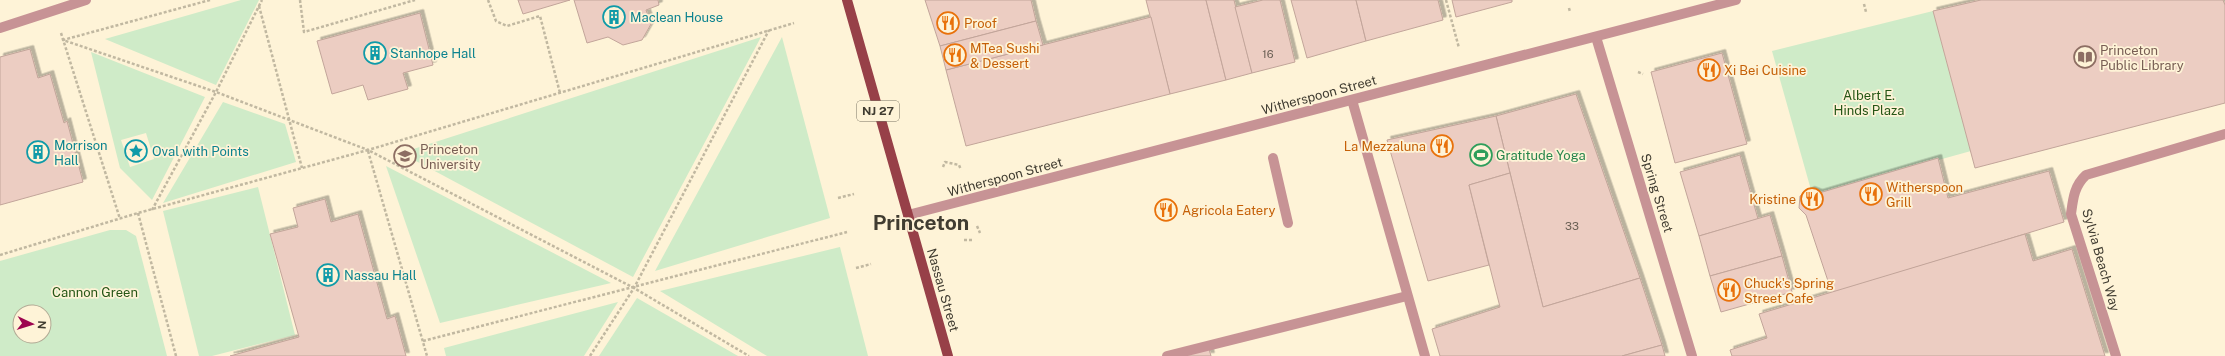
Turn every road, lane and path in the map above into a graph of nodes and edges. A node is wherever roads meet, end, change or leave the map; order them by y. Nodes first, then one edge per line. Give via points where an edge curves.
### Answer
1 (86, 0) edge
2 (210, 0) edge
3 (262, 0) edge
4 (300, 0) edge
5 (415, 0) edge
6 (488, 0) edge
7 (847, 0) edge
8 (1446, 0) edge
9 (1736, 0) edge
10 (1864, 4) dead end
11 (259, 5) junction
12 (1568, 8) dead end
13 (53, 10) junction
14 (1570, 12) dead end
15 (1866, 12) dead end
16 (794, 22) dead end
17 (0, 28) edge
18 (769, 30) junction
19 (1596, 37) junction
20 (63, 40) junction
21 (1464, 70) junction
22 (1638, 72) dead end
23 (1643, 74) dead end
24 (216, 92) junction
25 (560, 93) junction
26 (1352, 100) junction
27 (290, 120) junction
28 (2225, 134) edge
29 (368, 150) junction
30 (1273, 158) dead end
31 (943, 167) dead end
32 (302, 168) junction
33 (961, 170) dead end
34 (854, 194) dead end
35 (838, 198) dead end
36 (152, 210) junction
37 (138, 213) junction
38 (908, 215) junction
39 (120, 219) junction
40 (1288, 223) dead end
41 (977, 226) dead end
42 (847, 232) dead end
43 (980, 233) dead end
44 (964, 240) dead end
45 (973, 240) dead end
46 (0, 255) edge
47 (872, 264) dead end
48 (856, 268) dead end
49 (634, 288) junction
50 (1408, 296) junction
51 (423, 341) junction
52 (176, 356) edge
53 (428, 356) edge
54 (590, 356) edge
55 (749, 356) edge
56 (948, 356) edge
57 (1166, 356) edge
58 (1425, 356) edge
59 (1692, 356) edge
60 (2116, 356) edge

1 - 13 street
2 - 20 path
3 - 11 path
4 - 5 path via 304,32
6 - 25 path via 496,21 507,26 540,16
7 - 38 main road, Nassau Street / NJ 27
8 - 21 path
9 - 19 street, Witherspoon Street
10 - 15 path
11 - 24 path
11 - 27 path
12 - 14 path
13 - 17 street
13 - 20 path
16 - 18 path
18 - 25 path
18 - 49 path
19 - 21 street, Witherspoon Street
19 - 59 street, Spring Street
20 - 24 path
20 - 39 path
21 - 26 street, Witherspoon Street
22 - 23 path
24 - 27 path
24 - 36 path
25 - 29 path
26 - 38 street, Witherspoon Street
26 - 50 street
27 - 29 path
27 - 32 path
28 - 60 street, Sylvia Beach Way via 2086,175 2079,182 2073,196 2071,214
29 - 32 path
29 - 49 path
29 - 51 path
30 - 40 street
31 - 33 path via 945,162 960,165
32 - 36 path
34 - 35 path
36 - 37 path
37 - 39 path
37 - 52 path
38 - 56 main road, Nassau Street / NJ 27
39 - 46 path
41 - 43 path
42 - 49 path
44 - 45 path
47 - 48 path
49 - 51 path
49 - 54 path
49 - 55 path
50 - 57 street
50 - 58 street
51 - 53 path

